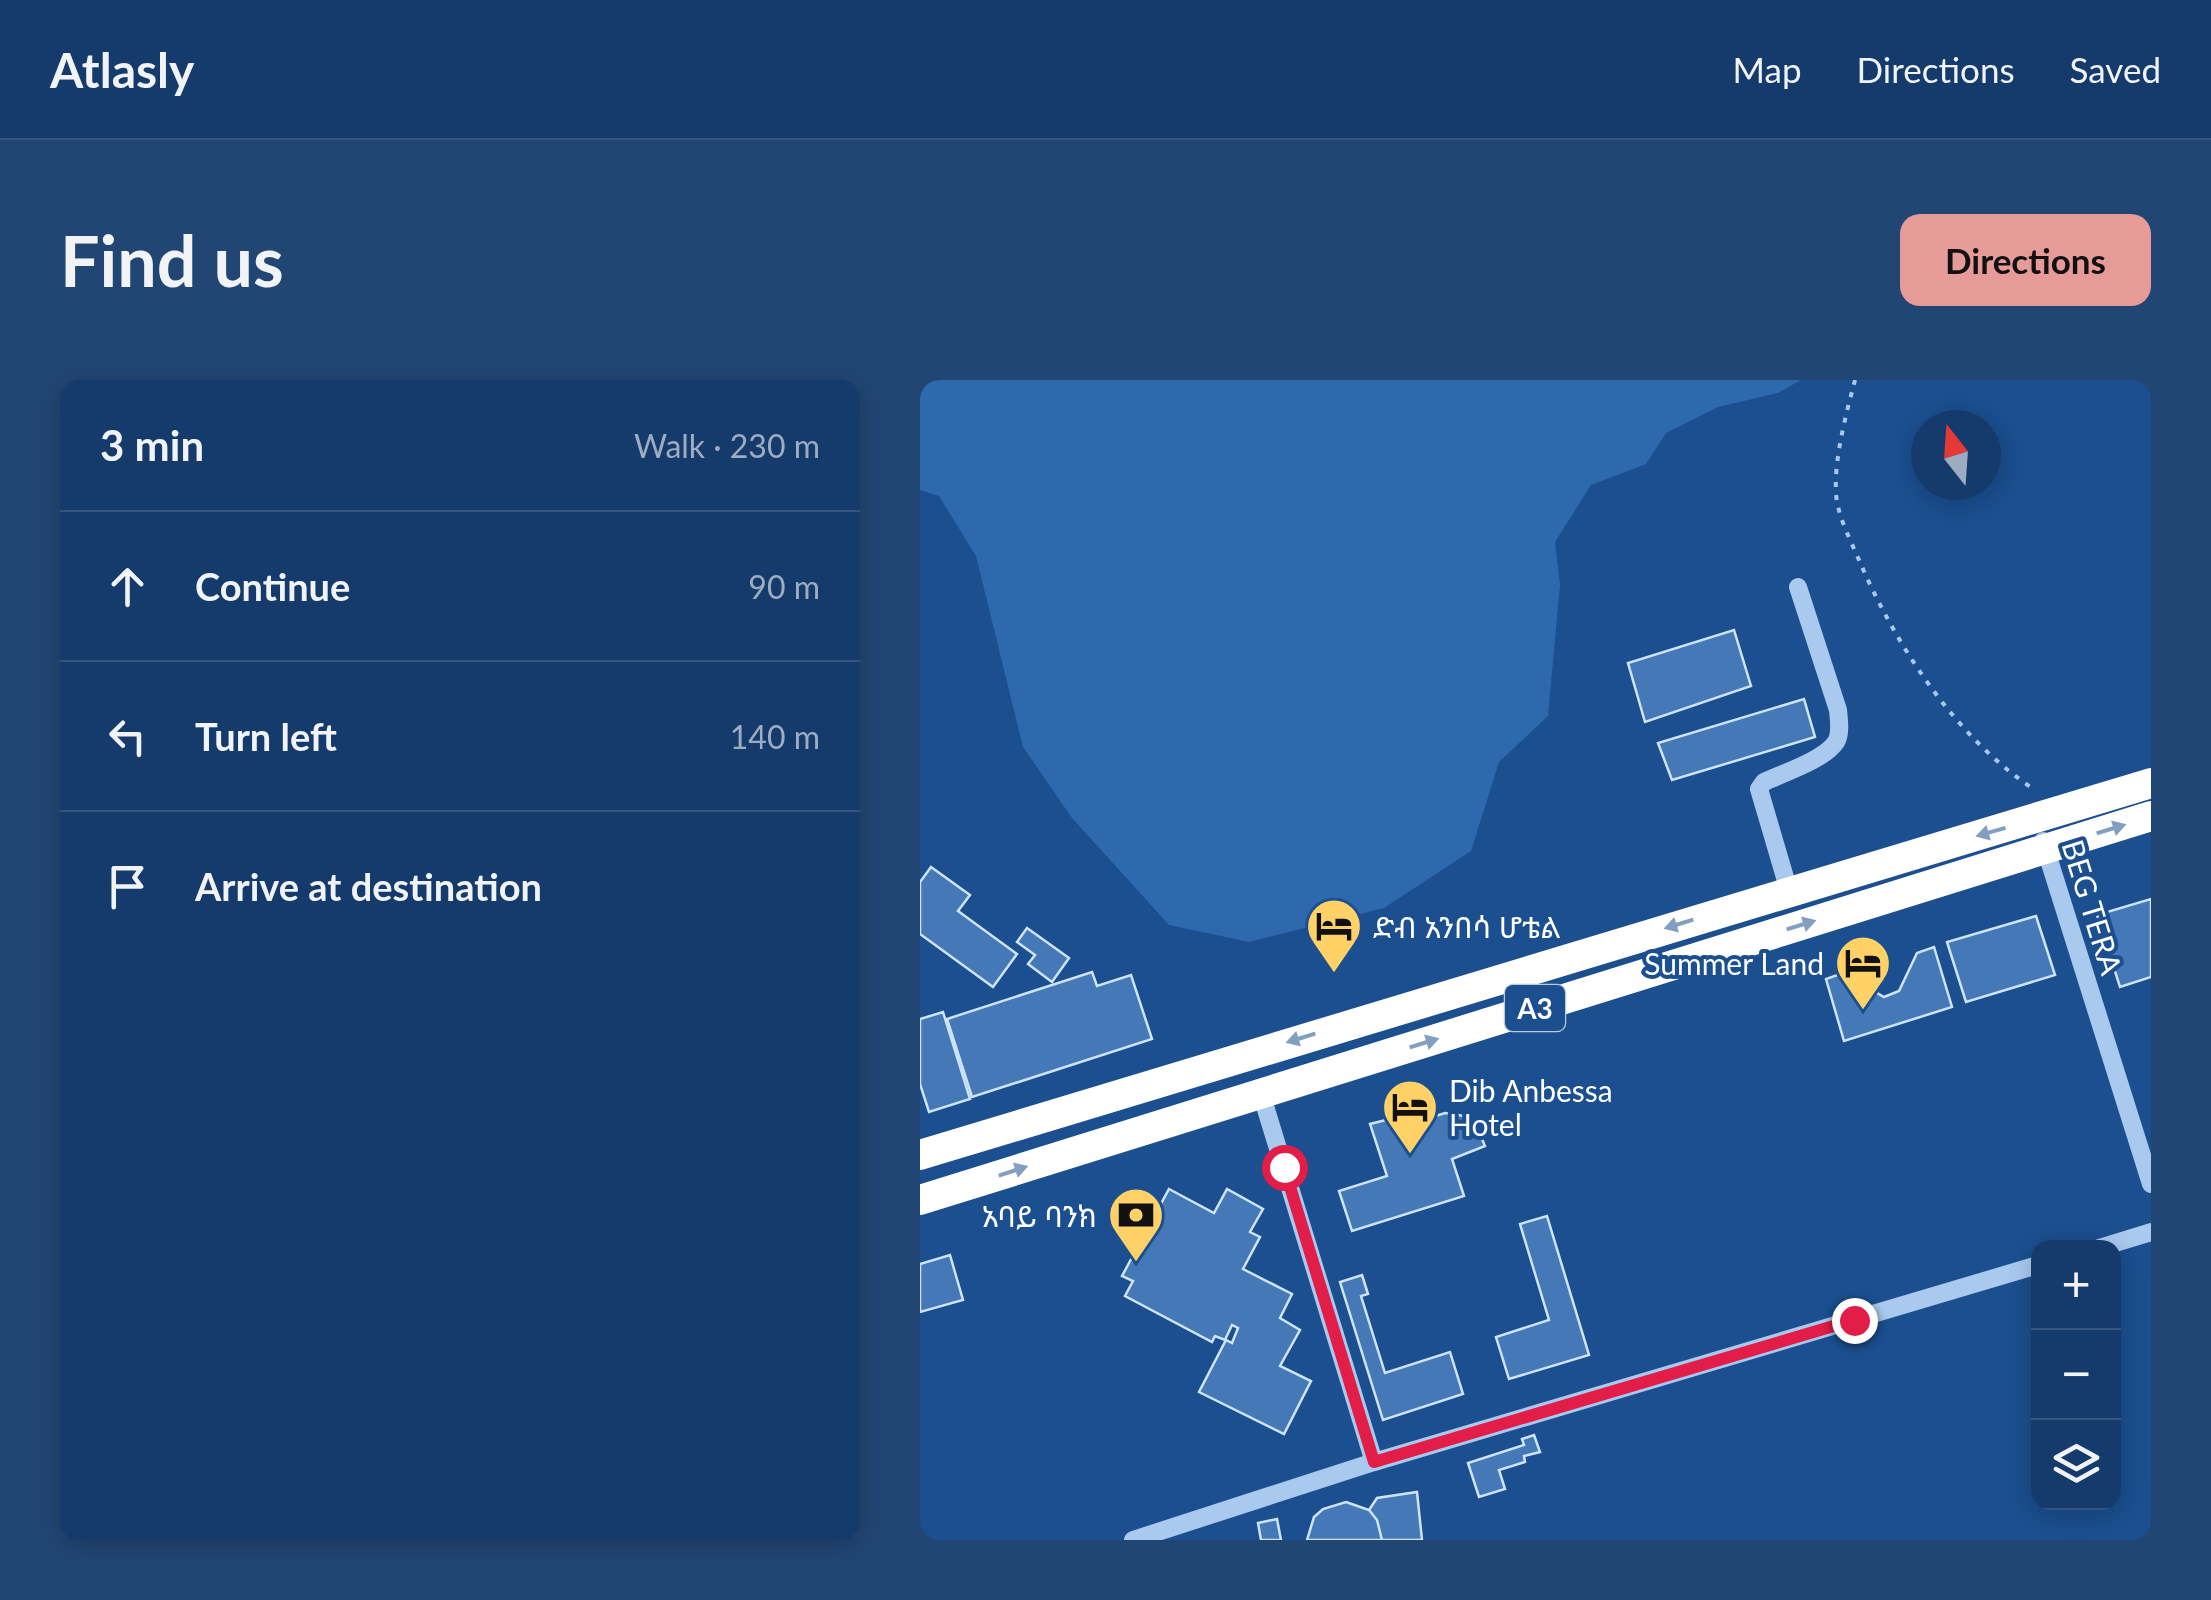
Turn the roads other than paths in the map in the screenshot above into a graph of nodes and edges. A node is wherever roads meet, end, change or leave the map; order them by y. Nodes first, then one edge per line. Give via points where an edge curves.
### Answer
1 (1798, 587) dead end
2 (2151, 783) edge
3 (2151, 816) edge
4 (2037, 818) junction
5 (2046, 849) junction
6 (1789, 891) junction
7 (1348, 1024) junction
8 (1359, 1063) junction
9 (1212, 1065) junction
10 (1261, 1093) junction
11 (1225, 1104) junction
12 (920, 1155) edge
13 (2151, 1184) edge
14 (920, 1200) edge
15 (2151, 1232) edge
16 (2121, 1241) edge
17 (2031, 1268) edge
18 (1374, 1462) junction
19 (1193, 1531) edge
20 (1133, 1540) edge

1 - 6 street via 1839,727 1836,742 1759,788
2 - 4 highway, A3
5 -> 3 highway, A3
4 - 5 street, BEG TERA
4 -> 6 highway, A3
8 -> 5 highway, A3
5 - 13 street, BEG TERA
6 -> 7 highway, A3
7 - 8 highway
7 -> 9 highway, A3
8 - 10 highway, A3
9 - 11 highway
9 - 12 highway, A3
10 - 11 highway, A3
10 - 18 street
14 -> 11 highway, A3
15 - 16 street
17 - 18 street
18 - 19 street
19 - 20 street

